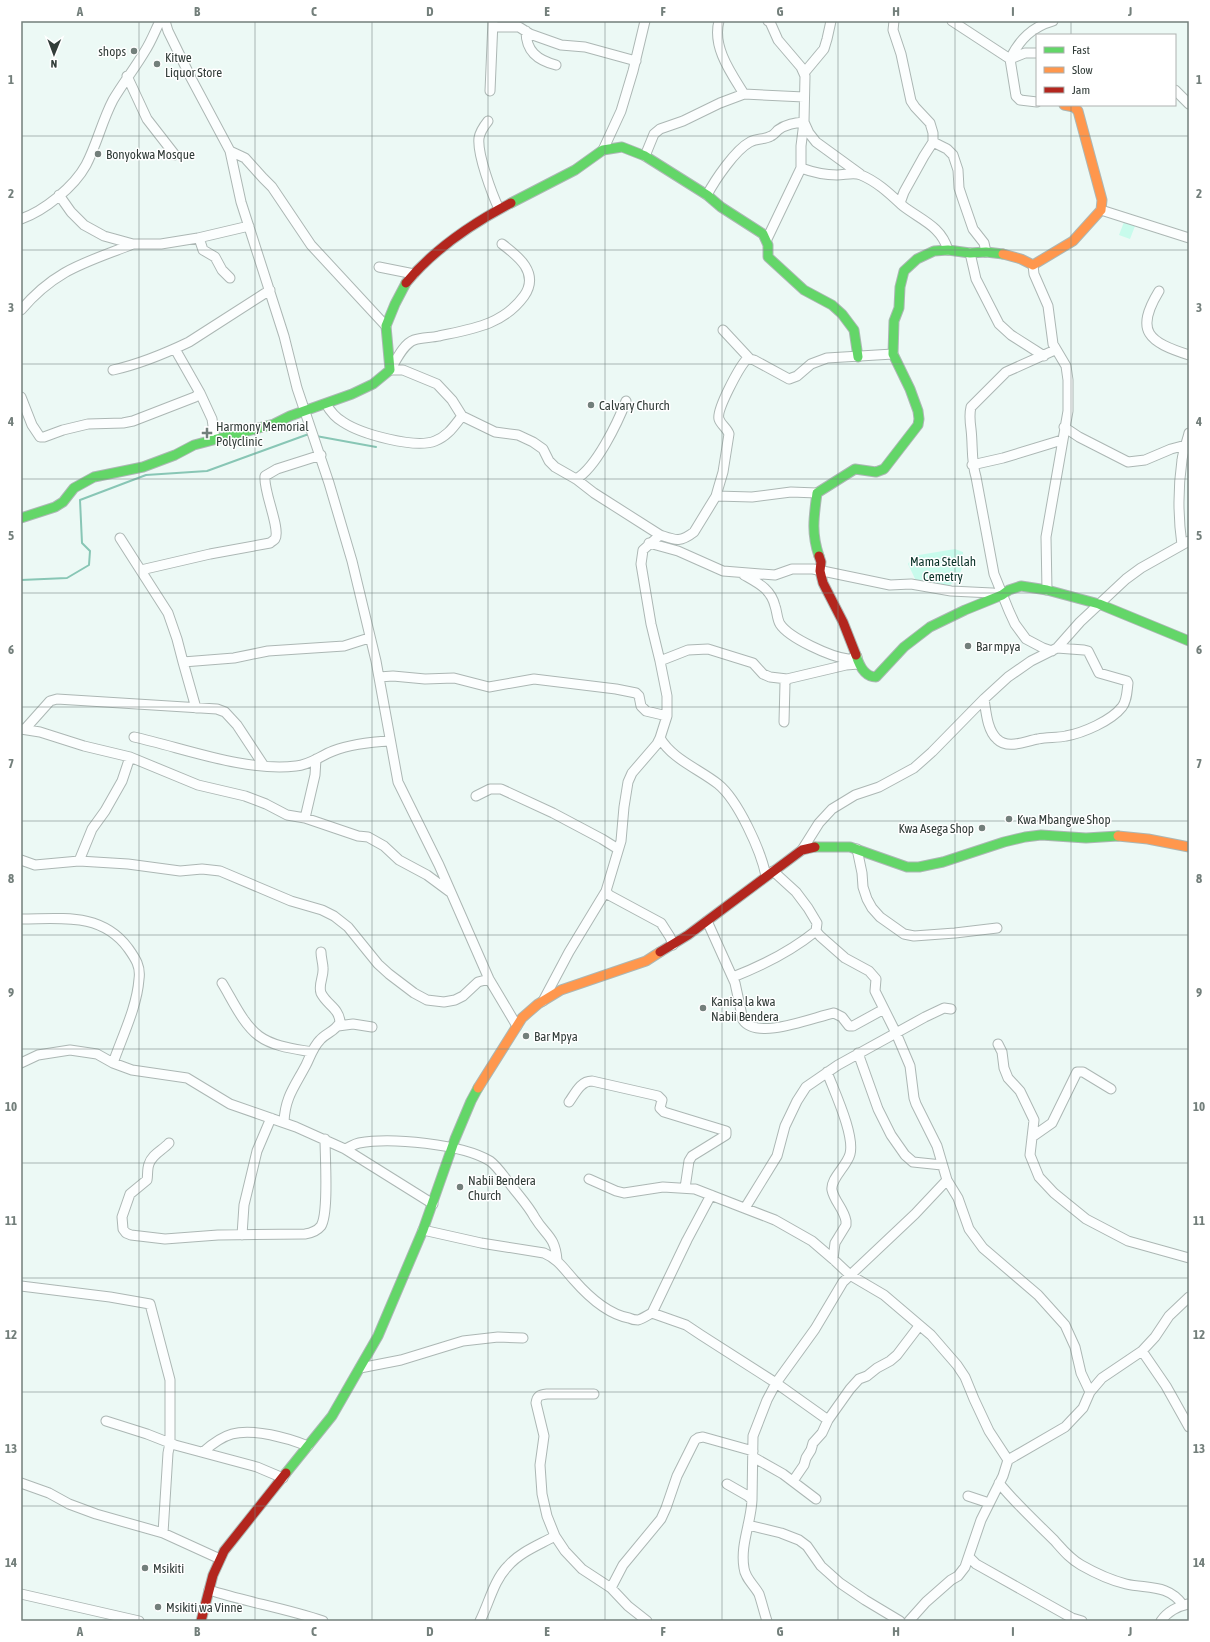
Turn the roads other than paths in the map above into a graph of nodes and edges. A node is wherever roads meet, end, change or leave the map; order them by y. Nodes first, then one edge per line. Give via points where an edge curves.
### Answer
1 (160, 21) edge
2 (165, 21) edge
3 (645, 21) edge
4 (719, 21) edge
5 (769, 21) edge
6 (831, 21) edge
7 (894, 21) edge
8 (952, 21) edge
9 (1053, 21) edge
10 (493, 24) edge
11 (526, 31) junction
12 (1036, 53) edge
13 (1010, 59) junction
14 (636, 62) junction
15 (556, 65) dead end
16 (804, 73) junction
17 (128, 76) junction
18 (490, 91) dead end
19 (1176, 91) edge
20 (744, 94) junction
21 (804, 97) junction
22 (1036, 102) edge
23 (1189, 104) edge
24 (1069, 106) edge
25 (488, 121) dead end
26 (804, 122) junction
27 (933, 142) junction
28 (604, 150) junction
29 (230, 151) junction
30 (175, 155) dead end
31 (644, 156) junction
32 (801, 168) junction
33 (861, 175) junction
34 (59, 195) junction
35 (707, 195) junction
36 (900, 203) junction
37 (499, 209) junction
38 (1101, 210) junction
39 (21, 219) edge
40 (249, 226) junction
41 (1189, 236) edge
42 (199, 238) junction
43 (767, 240) junction
44 (133, 244) junction
45 (502, 244) dead end
46 (948, 250) junction
47 (986, 252) junction
48 (970, 253) junction
49 (1033, 265) junction
50 (378, 268) dead end
51 (414, 274) junction
52 (230, 278) dead end
53 (270, 290) junction
54 (1159, 292) dead end
55 (21, 310) edge
56 (386, 326) junction
57 (724, 330) dead end
58 (175, 349) junction
59 (1056, 350) junction
60 (893, 354) junction
61 (1189, 355) edge
62 (1044, 356) junction
63 (858, 357) junction
64 (750, 359) junction
65 (113, 370) dead end
66 (390, 370) junction
67 (200, 393) junction
68 (21, 397) edge
69 (626, 401) dead end
70 (326, 404) junction
71 (304, 411) junction
72 (462, 416) junction
73 (1064, 427) junction
74 (1189, 433) edge
75 (215, 440) junction
76 (1062, 440) junction
77 (1186, 445) junction
78 (320, 455) junction
79 (972, 465) junction
80 (576, 479) junction
81 (817, 493) junction
82 (716, 496) junction
83 (21, 518) edge
84 (660, 535) junction
85 (120, 538) dead end
86 (650, 543) junction
87 (1186, 543) edge
88 (141, 570) junction
89 (820, 571) junction
90 (741, 573) junction
91 (1047, 590) junction
92 (1002, 595) junction
93 (1098, 604) junction
94 (369, 638) junction
95 (1189, 640) edge
96 (1055, 650) junction
97 (660, 661) junction
98 (858, 661) junction
99 (183, 662) junction
100 (379, 677) junction
101 (787, 679) junction
102 (984, 699) junction
103 (196, 708) junction
104 (667, 716) junction
105 (784, 722) dead end
106 (23, 729) edge
107 (134, 737) dead end
108 (660, 738) junction
109 (390, 741) junction
110 (130, 757) junction
111 (316, 759) junction
112 (264, 766) junction
113 (476, 796) dead end
114 (305, 818) junction
115 (1189, 847) edge
116 (618, 849) junction
117 (857, 849) junction
118 (802, 850) junction
119 (21, 860) edge
120 (79, 861) junction
121 (769, 874) junction
122 (606, 891) junction
123 (451, 893) junction
124 (21, 919) edge
125 (707, 921) junction
126 (996, 928) dead end
127 (816, 931) junction
128 (673, 945) junction
129 (321, 952) dead end
130 (733, 977) junction
131 (489, 979) junction
132 (222, 984) dead end
133 (543, 1001) junction
134 (884, 1009) junction
135 (951, 1009) dead end
136 (338, 1026) junction
137 (517, 1026) junction
138 (372, 1028) dead end
139 (896, 1033) junction
140 (998, 1044) dead end
141 (312, 1052) junction
142 (858, 1054) junction
143 (21, 1063) edge
144 (113, 1063) junction
145 (827, 1072) junction
146 (1111, 1089) dead end
147 (569, 1102) dead end
148 (271, 1118) junction
149 (284, 1122) junction
150 (1032, 1137) junction
151 (325, 1139) junction
152 (169, 1143) dead end
153 (452, 1148) junction
154 (345, 1149) junction
155 (942, 1165) junction
156 (589, 1179) dead end
157 (947, 1180) junction
158 (685, 1188) junction
159 (711, 1195) junction
160 (433, 1204) junction
161 (745, 1208) junction
162 (423, 1230) junction
163 (242, 1235) junction
164 (833, 1258) junction
165 (1189, 1258) edge
166 (557, 1260) junction
167 (850, 1276) junction
168 (21, 1286) edge
169 (1189, 1296) edge
170 (652, 1313) junction
171 (919, 1326) junction
172 (523, 1338) dead end
173 (1142, 1351) junction
174 (360, 1368) junction
175 (776, 1383) junction
176 (1090, 1392) junction
177 (594, 1394) dead end
178 (828, 1420) junction
179 (106, 1421) dead end
180 (1189, 1426) edge
181 (170, 1443) junction
182 (308, 1446) junction
183 (203, 1452) junction
184 (753, 1454) junction
185 (1008, 1460) junction
186 (283, 1478) junction
187 (793, 1481) junction
188 (21, 1483) edge
189 (999, 1483) junction
190 (728, 1484) dead end
191 (968, 1496) dead end
192 (816, 1499) dead end
193 (752, 1500) junction
194 (989, 1503) junction
195 (748, 1525) junction
196 (163, 1533) junction
197 (555, 1536) junction
198 (969, 1557) junction
199 (220, 1559) junction
200 (611, 1588) junction
201 (209, 1590) junction
202 (21, 1594) edge
203 (1186, 1605) edge
204 (139, 1621) edge
205 (201, 1621) edge
206 (323, 1621) edge
207 (480, 1621) edge
208 (647, 1621) edge
209 (767, 1621) edge
210 (900, 1621) edge
211 (909, 1621) edge
212 (1082, 1621) edge
213 (1161, 1621) edge

1 - 17 street via 146,51
2 - 29 street via 168,32
3 - 14 street
4 - 20 street via 718,42 722,54
5 - 16 street via 778,40
6 - 16 street via 824,49
7 - 27 street via 893,30 911,101 930,123
8 - 13 street
9 - 13 street via 1038,25 1021,41
10 - 11 street
10 - 18 street
11 - 14 street via 561,45 585,48
11 - 15 street via 530,49 538,58
12 - 13 street via 1025,53
13 - 22 street via 1016,96 1020,100
14 - 28 street via 621,111
16 - 21 street
17 - 30 street via 147,119
17 - 34 street via 112,102 86,166
19 - 23 street
20 - 21 street
20 - 31 street via 660,129 654,134
21 - 26 street
24 - 38 street via 1078,111 1081,120 1102,200
25 - 37 street via 480,135 479,147 492,194
26 - 32 street
26 - 33 street via 816,142
26 - 35 street via 793,123 772,136 749,142 714,182
27 - 36 street
27 - 47 street via 953,155 962,200 973,229 984,243
28 - 31 street via 622,147
28 - 37 street via 575,170
29 - 40 street
29 - 56 street via 245,158 264,178 311,245
31 - 35 street
32 - 33 street via 826,174
32 - 43 street
33 - 36 street
34 - 39 street via 34,214
34 - 44 street via 84,225 104,236
35 - 43 street via 763,234
36 - 46 street via 941,235
37 - 51 street via 444,246
38 - 41 street
38 - 49 street via 1073,241
40 - 42 street
40 - 53 street
42 - 44 street via 161,244
42 - 52 street via 202,250 215,257
43 - 63 street via 768,257 804,290 832,305 850,322 856,335
44 - 55 street via 87,261 52,279 34,294
45 - 66 street via 526,265 529,283 521,300 509,313 496,321 409,343
46 - 48 street
46 - 60 street via 925,254 904,271 899,308 894,321
47 - 48 street
47 - 49 street via 1011,255
48 - 62 street via 976,279 999,324 1011,335
49 - 59 street via 1034,274 1048,306
50 - 51 street
51 - 56 street via 405,285
53 - 58 street
53 - 71 street
54 - 61 street via 1147,314 1149,332 1160,344
56 - 66 street
57 - 64 street
58 - 65 street via 152,359
58 - 67 street
59 - 62 street
59 - 73 street via 1066,366 1068,376
60 - 63 street
60 - 81 street via 918,411 918,425 884,469 876,473 861,468 855,469
62 - 79 street via 1006,372 971,407 969,413
63 - 64 street via 839,356 819,361 811,364 793,379
64 - 82 street via 736,376 719,414 719,419 729,434
66 - 70 street via 373,384
66 - 72 street via 403,370 437,384
67 - 68 street via 195,398 133,421 88,424 44,437 38,435
67 - 75 street via 212,419
69 - 80 street via 618,423 607,441 586,471
70 - 71 street
70 - 72 street via 336,417 351,426 381,437 418,444 434,441 447,434
71 - 75 street via 274,424
71 - 78 street
72 - 80 street via 495,432 523,436 543,449 554,467
73 - 76 street
73 - 77 street via 1128,462 1145,460
74 - 77 street
75 - 83 street via 194,445 143,467 94,477 78,485 55,508
76 - 79 street
76 - 91 street via 1046,537
77 - 87 street via 1182,458 1179,522
78 - 88 street via 277,469 265,476 276,532 275,539 270,543
78 - 94 street via 356,579
79 - 92 street via 994,574
80 - 84 street
81 - 82 street via 792,492 752,497
81 - 89 street via 813,523
82 - 84 street via 689,536 679,540
84 - 86 street
85 - 88 street
86 - 90 street via 678,551 723,571
86 - 97 street via 643,550 641,564
87 - 93 street via 1140,568
88 - 99 street via 168,613
89 - 90 street via 798,568 775,575
89 - 92 street via 890,585 911,584 951,591
89 - 98 street
90 - 98 street via 767,590 775,604 780,624 795,638
91 - 92 street via 1021,586
91 - 93 street
92 - 96 street via 1021,633 1033,644
92 - 98 street via 930,627 904,647 876,677 866,674
93 - 95 street
93 - 96 street
94 - 99 street via 344,646 268,651 234,658
94 - 100 street
96 - 102 street via 1021,667
96 - 102 street via 1088,651 1100,673 1127,681 1125,703 1121,708 1099,723 1076,733 1016,744 1003,743 992,733
97 - 101 street via 688,650 708,649 753,663 763,674 770,677
97 - 104 street via 668,703
98 - 101 street
99 - 103 street
100 - 104 street via 454,678 489,687 534,679 616,689 636,693 646,711
100 - 109 street
101 - 105 street
102 - 118 street via 914,768 879,787 855,795 832,809 819,823
103 - 106 street via 57,699 50,701
103 - 112 street via 225,712 246,736
104 - 108 street
106 - 110 street
107 - 112 street
108 - 116 street via 650,754 632,773 628,782
108 - 121 street via 677,757 728,793
109 - 111 street via 350,746
109 - 123 street via 401,789
110 - 114 street via 198,784 245,796 287,815
110 - 120 street via 122,781 92,829
111 - 112 street via 309,764 297,766
111 - 114 street
113 - 116 street via 490,788 501,790 553,813
114 - 123 street via 374,839 399,860 427,875
115 - 117 street via 1119,836 1086,838 1041,835 1004,842 919,867 907,867
116 - 122 street
117 - 118 street via 826,846
117 - 126 street via 867,899 880,917 904,934 914,936
118 - 121 street
119 - 120 street via 35,865
120 - 131 street via 180,871 220,871 291,901 322,910 348,927 378,964 394,978 427,1000 455,1000 478,982
121 - 125 street
121 - 127 street via 796,892 816,923
122 - 128 street via 661,923
122 - 133 street
123 - 131 street
124 - 144 street via 84,920 96,923 115,933 136,959 140,974 136,994
125 - 128 street
125 - 130 street
127 - 130 street via 781,956
127 - 134 street via 833,949 872,974 877,982 875,991
128 - 133 street via 646,961 562,990
129 - 136 street via 324,969 320,984 321,992 337,1011 340,1022
130 - 134 street via 743,1020 751,1027 785,1027 834,1014 842,1017 849,1026 853,1026
131 - 137 street
132 - 141 street via 248,1025 260,1037 277,1044
133 - 137 street via 526,1013
134 - 139 street
135 - 139 street via 944,1008 934,1012
136 - 138 street via 353,1024
136 - 141 street via 324,1036
137 - 153 street via 471,1101
139 - 142 street
139 - 155 street via 910,1066 914,1098 937,1146
140 - 150 street via 1008,1078 1020,1090 1032,1113
141 - 149 street via 289,1095
142 - 145 street
142 - 155 street via 878,1109 905,1155 913,1162
143 - 144 street via 38,1055 70,1050 97,1054
144 - 148 street via 144,1072 187,1078 230,1104
145 - 161 street via 806,1087 797,1101 784,1126 777,1156
145 - 164 street via 851,1143 850,1155 833,1182 832,1189 846,1225 835,1243
146 - 150 street via 1083,1072 1077,1072 1052,1123
147 - 158 street via 584,1082 592,1081 658,1096 662,1100 660,1108 664,1112 726,1131 726,1135 692,1156
148 - 149 street
148 - 163 street via 257,1151 244,1205
149 - 151 street
150 - 165 street via 1030,1155 1040,1177 1054,1193 1086,1219 1128,1241
151 - 154 street
151 - 163 street via 325,1214 320,1227 315,1232 305,1234
152 - 163 street via 151,1159 147,1180 130,1194 122,1217 126,1233 165,1238
153 - 154 street via 407,1141 387,1141 357,1144
153 - 160 street
153 - 166 street via 476,1155 498,1169 527,1204 556,1246
154 - 160 street
155 - 157 street
156 - 158 street via 624,1193
157 - 167 street
157 - 176 street via 960,1203 969,1229 983,1248 1038,1295 1065,1325
158 - 159 street
159 - 161 street
159 - 170 street
160 - 162 street
161 - 164 street via 791,1228
162 - 166 street via 544,1253
162 - 174 street via 378,1336
164 - 167 street
166 - 170 street via 575,1282 612,1312 638,1320
167 - 171 street via 884,1294
167 - 175 street via 843,1282 815,1329
168 - 181 street via 150,1304 170,1380
169 - 173 street via 1169,1316
170 - 175 street via 686,1326
171 - 178 street via 897,1355 850,1388
171 - 185 street via 931,1335 961,1371 989,1431
172 - 174 street via 498,1337 463,1341 401,1360
173 - 176 street via 1102,1378
173 - 180 street
174 - 182 street via 332,1416
175 - 178 street
175 - 184 street via 753,1436
176 - 185 street via 1083,1408 1065,1427
177 - 197 street via 547,1394 536,1398 544,1436 540,1465 542,1494
178 - 187 street
179 - 181 street
181 - 183 street
181 - 196 street
182 - 183 street via 278,1436 241,1433 226,1436
182 - 186 street
183 - 186 street via 257,1467
184 - 187 street
184 - 193 street
184 - 200 street via 704,1437 695,1440 677,1476 661,1519 623,1565
185 - 189 street
186 - 199 street via 243,1525
187 - 192 street
188 - 196 street via 96,1514
189 - 194 street
189 - 203 street via 1066,1555 1076,1562 1107,1578 1126,1584 1168,1591
190 - 193 street
191 - 194 street
193 - 195 street
194 - 198 street
195 - 209 street via 743,1554 744,1569 759,1596
195 - 210 street via 800,1540 808,1546 821,1566 836,1579
196 - 199 street
197 - 200 street via 582,1570
197 - 207 street via 522,1554 507,1566
198 - 211 street via 962,1571
198 - 212 street via 976,1564 1072,1618
199 - 201 street
200 - 208 street
201 - 205 street
201 - 206 street via 241,1600 294,1611
202 - 204 street
203 - 213 street via 1169,1612

